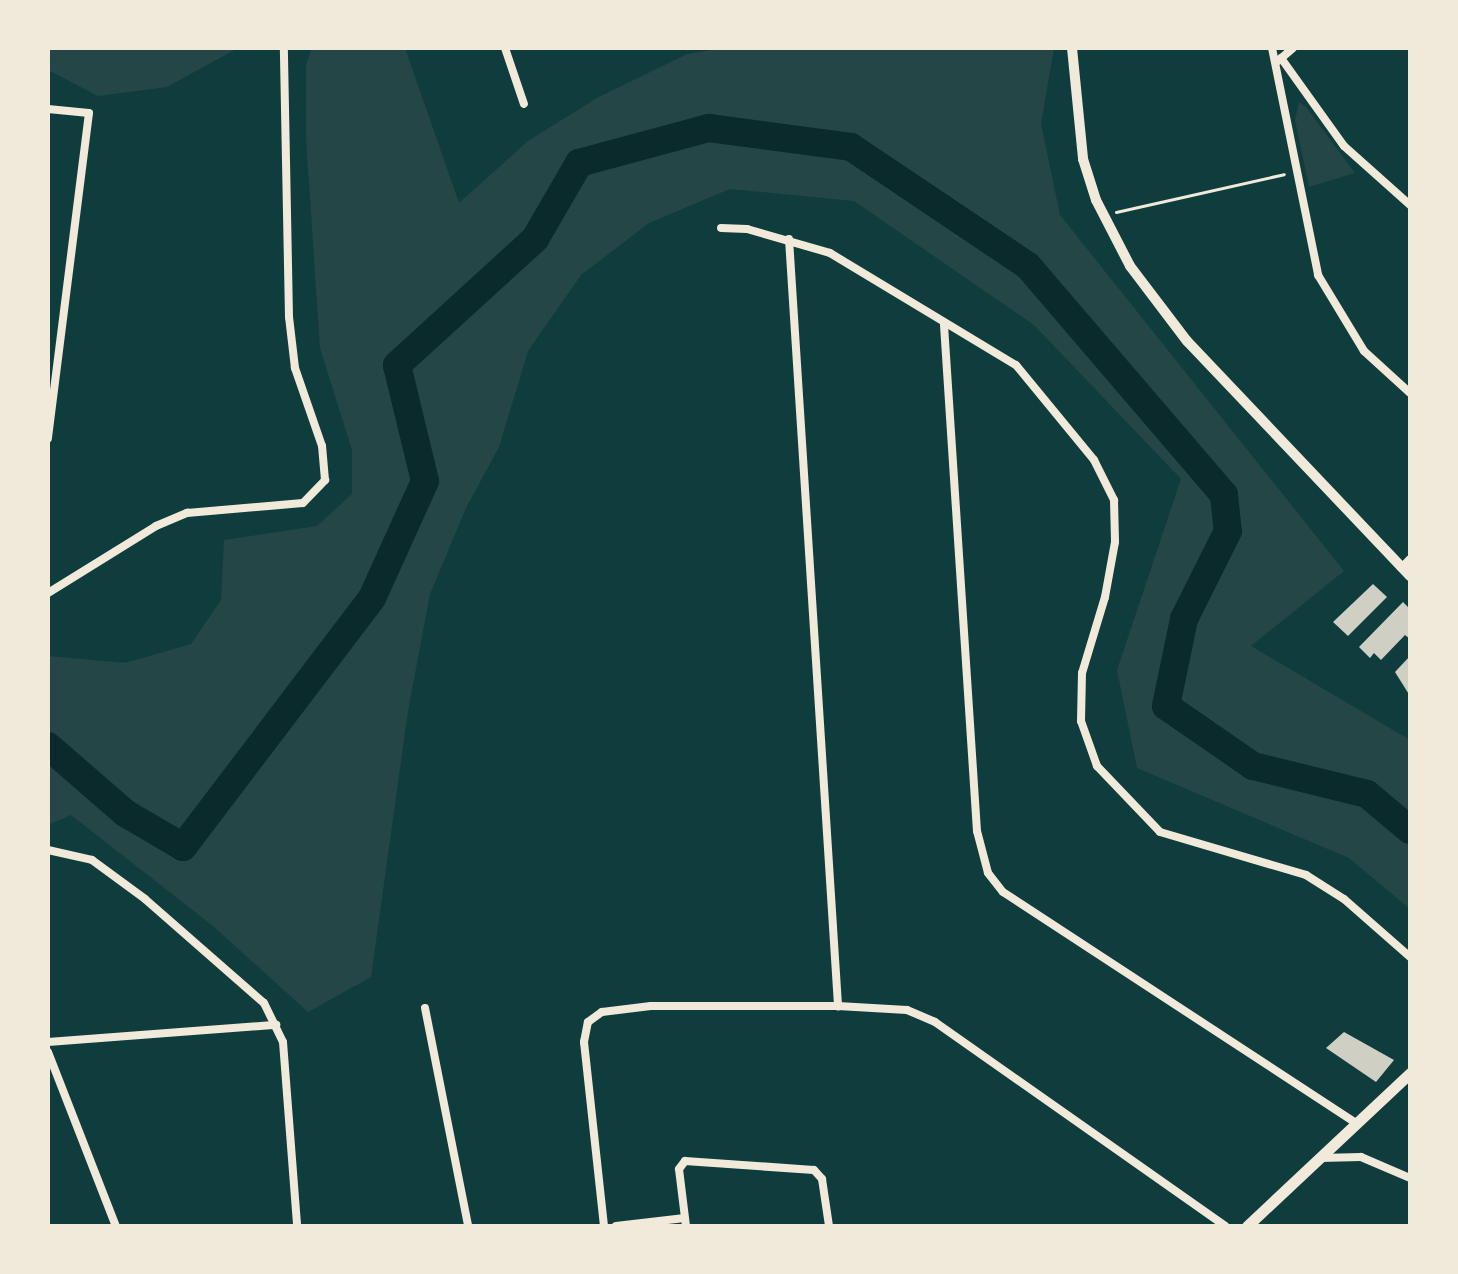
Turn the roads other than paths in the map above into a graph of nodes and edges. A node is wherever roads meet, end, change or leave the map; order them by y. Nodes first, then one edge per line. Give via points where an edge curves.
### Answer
1 (284, 48) edge
2 (505, 48) edge
3 (1072, 48) edge
4 (1272, 48) edge
5 (1293, 48) edge
6 (1277, 61) junction
7 (524, 104) dead end
8 (48, 109) edge
9 (1410, 205) edge
10 (721, 228) dead end
11 (789, 239) junction
12 (944, 325) junction
13 (1410, 393) edge
14 (48, 438) edge
15 (1410, 559) edge
16 (1401, 568) junction
17 (1410, 576) edge
18 (48, 593) edge
19 (48, 850) edge
20 (1410, 957) edge
21 (838, 1006) junction
22 (425, 1008) dead end
23 (276, 1025) junction
24 (48, 1042) edge
25 (48, 1052) edge
26 (1410, 1073) edge
27 (1356, 1123) junction
28 (1318, 1158) junction
29 (1410, 1178) edge
30 (685, 1222) edge
31 (116, 1226) edge
32 (297, 1226) edge
33 (468, 1226) edge
34 (604, 1226) edge
35 (616, 1226) edge
36 (829, 1226) edge
37 (1225, 1226) edge
38 (1247, 1226) edge

1 - 18 street via 289,317 295,368 322,446 325,480 303,503 187,513 156,526
2 - 7 street
3 - 16 street via 1076,125 1103,215 1130,266 1187,341
4 - 6 street
5 - 6 street
6 - 9 street via 1344,146
6 - 13 street via 1318,275 1364,351
8 - 14 street via 89,113
10 - 11 street
11 - 12 street via 830,253
11 - 21 street
12 - 20 street via 1016,365 1094,460 1114,500 1115,542 1105,597 1082,673 1081,721 1097,766 1160,832 1306,875 1344,899
12 - 27 street via 977,831 988,873 1003,892
15 - 16 street
16 - 17 street
19 - 23 street via 92,860 145,899 264,1003
21 - 34 street via 651,1006 602,1012 588,1022 584,1042
21 - 37 street via 907,1010 935,1022
22 - 33 street
23 - 24 street
23 - 32 street via 283,1042
25 - 31 street
26 - 27 main road
27 - 28 main road
28 - 29 street via 1361,1157
28 - 38 main road
30 - 35 street
30 - 36 street via 679,1169 685,1161 814,1170 822,1179

